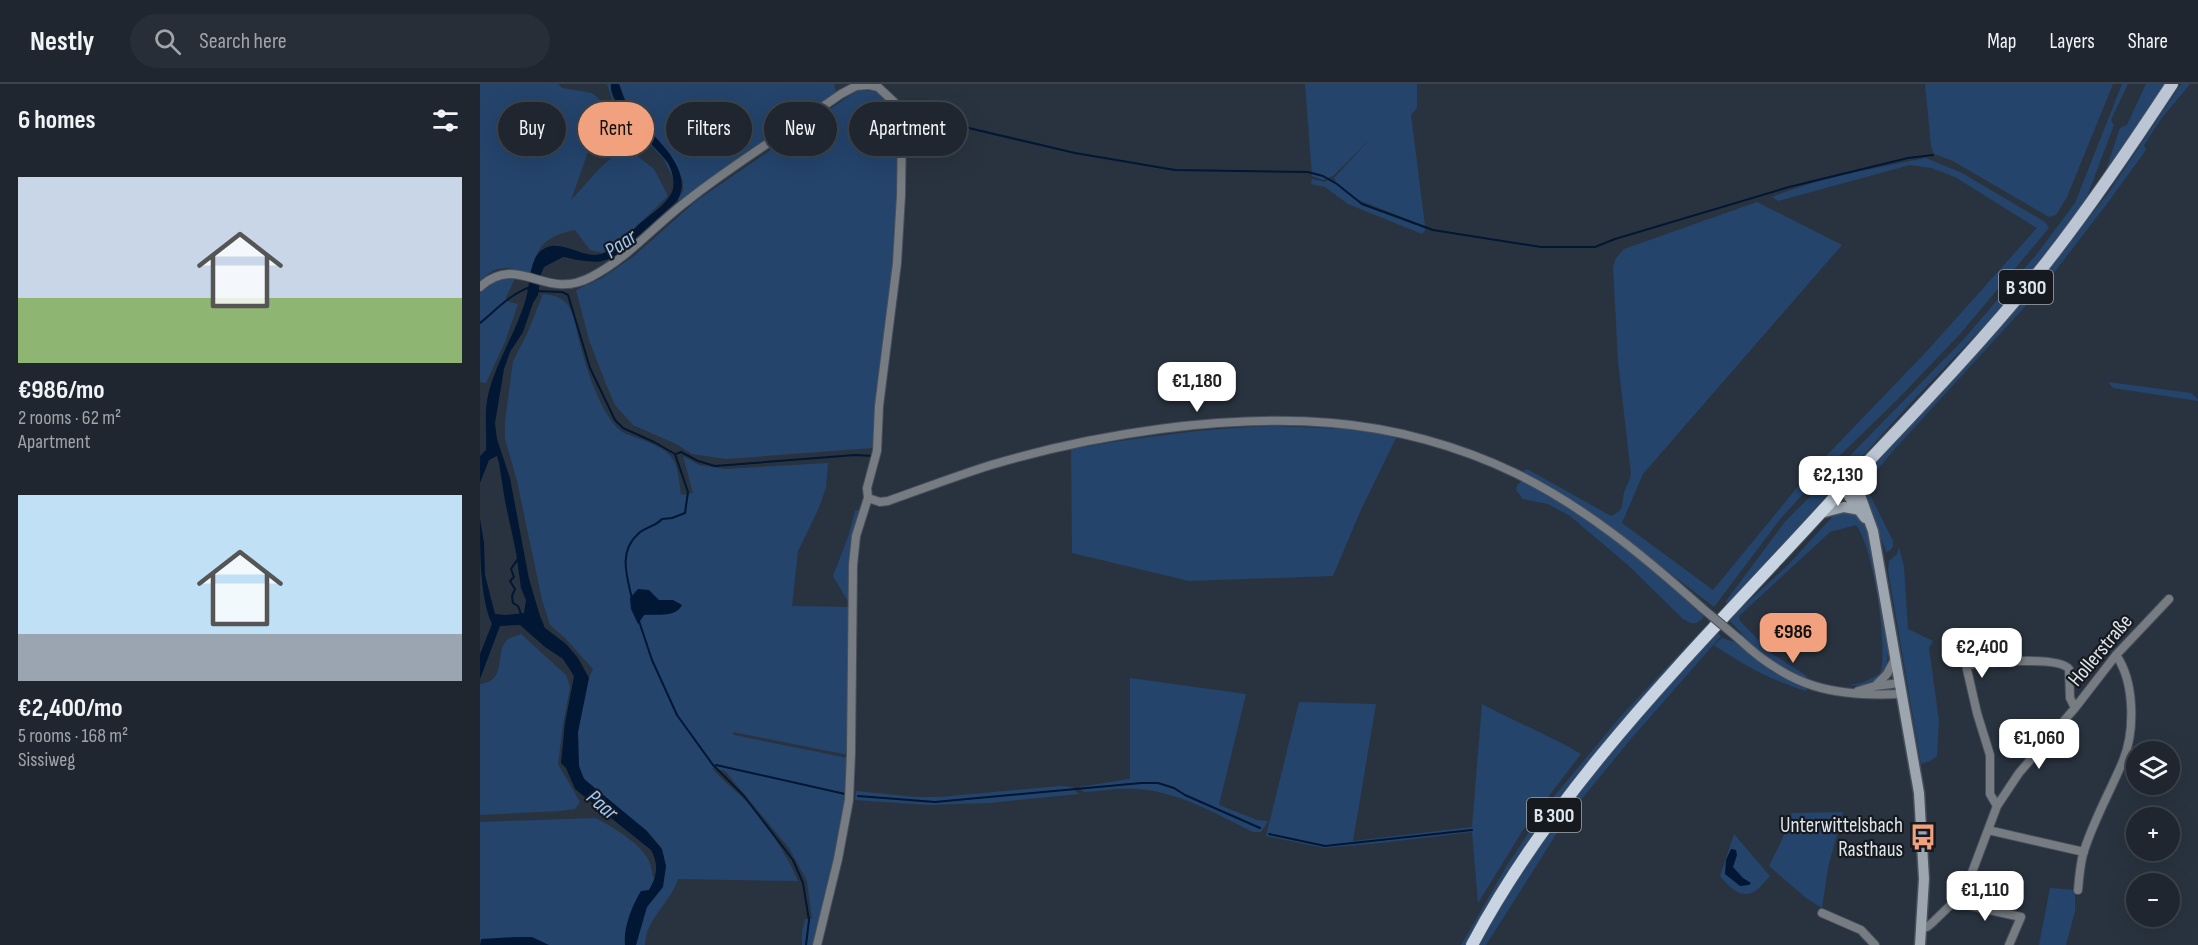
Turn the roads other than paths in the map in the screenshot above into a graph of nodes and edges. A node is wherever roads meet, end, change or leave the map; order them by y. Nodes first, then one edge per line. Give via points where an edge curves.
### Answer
1 (2172, 84) edge
2 (480, 287) edge
3 (1846, 486) junction
4 (868, 498) junction
5 (1860, 510) junction
6 (1821, 513) junction
7 (1873, 531) junction
8 (2169, 599) dead end
9 (2116, 655) junction
10 (1895, 659) junction
11 (1875, 686) junction
12 (1900, 688) junction
13 (1847, 693) junction
14 (2075, 708) junction
15 (1997, 806) junction
16 (1988, 830) junction
17 (2084, 852) junction
18 (2078, 890) dead end
19 (1954, 902) junction
20 (1822, 913) dead end
21 (1921, 928) junction
22 (817, 945) edge
23 (1472, 945) edge
24 (1875, 945) edge
25 (1920, 945) edge
26 (2009, 945) edge

1 - 3 main road, B 300 via 2113,173 2041,269
2 - 4 street via 501,273 568,286 600,273 703,188 841,94 856,86 878,87 900,111 901,184 897,263 877,451
3 - 5 main road
3 - 6 highway, B 300
3 - 7 main road via 1861,498
4 - 13 street, bridge via 888,501 990,465 1154,431 1252,422 1358,426 1438,444 1516,474 1599,523 1656,566 1757,656 1790,677
4 - 22 street via 856,536 853,565 849,800
5 - 6 main road via 1844,507
5 - 7 main road
6 - 23 highway, B 300 via 1579,781 1525,855
7 - 10 main road
8 - 9 street, Hollerstraße
9 - 14 street, Hollerstraße
9 - 17 street via 2128,675 2130,688 2127,746
10 - 11 street
10 - 12 main road
11 - 12 street
11 - 13 street
12 - 13 street
12 - 21 main road via 1923,830
14 - 15 street, Hollerstraße via 2019,773
14 - 15 street via 2070,698 2069,669 2060,662 1994,661 1966,665 1990,755 1990,794
15 - 16 street, Hollerstraße
16 - 17 street
16 - 19 street, Hollerstraße via 1965,891
17 - 18 street
19 - 21 street, Hollerstraße
19 - 26 street via 2021,917
20 - 24 street via 1858,929
21 - 25 main road

